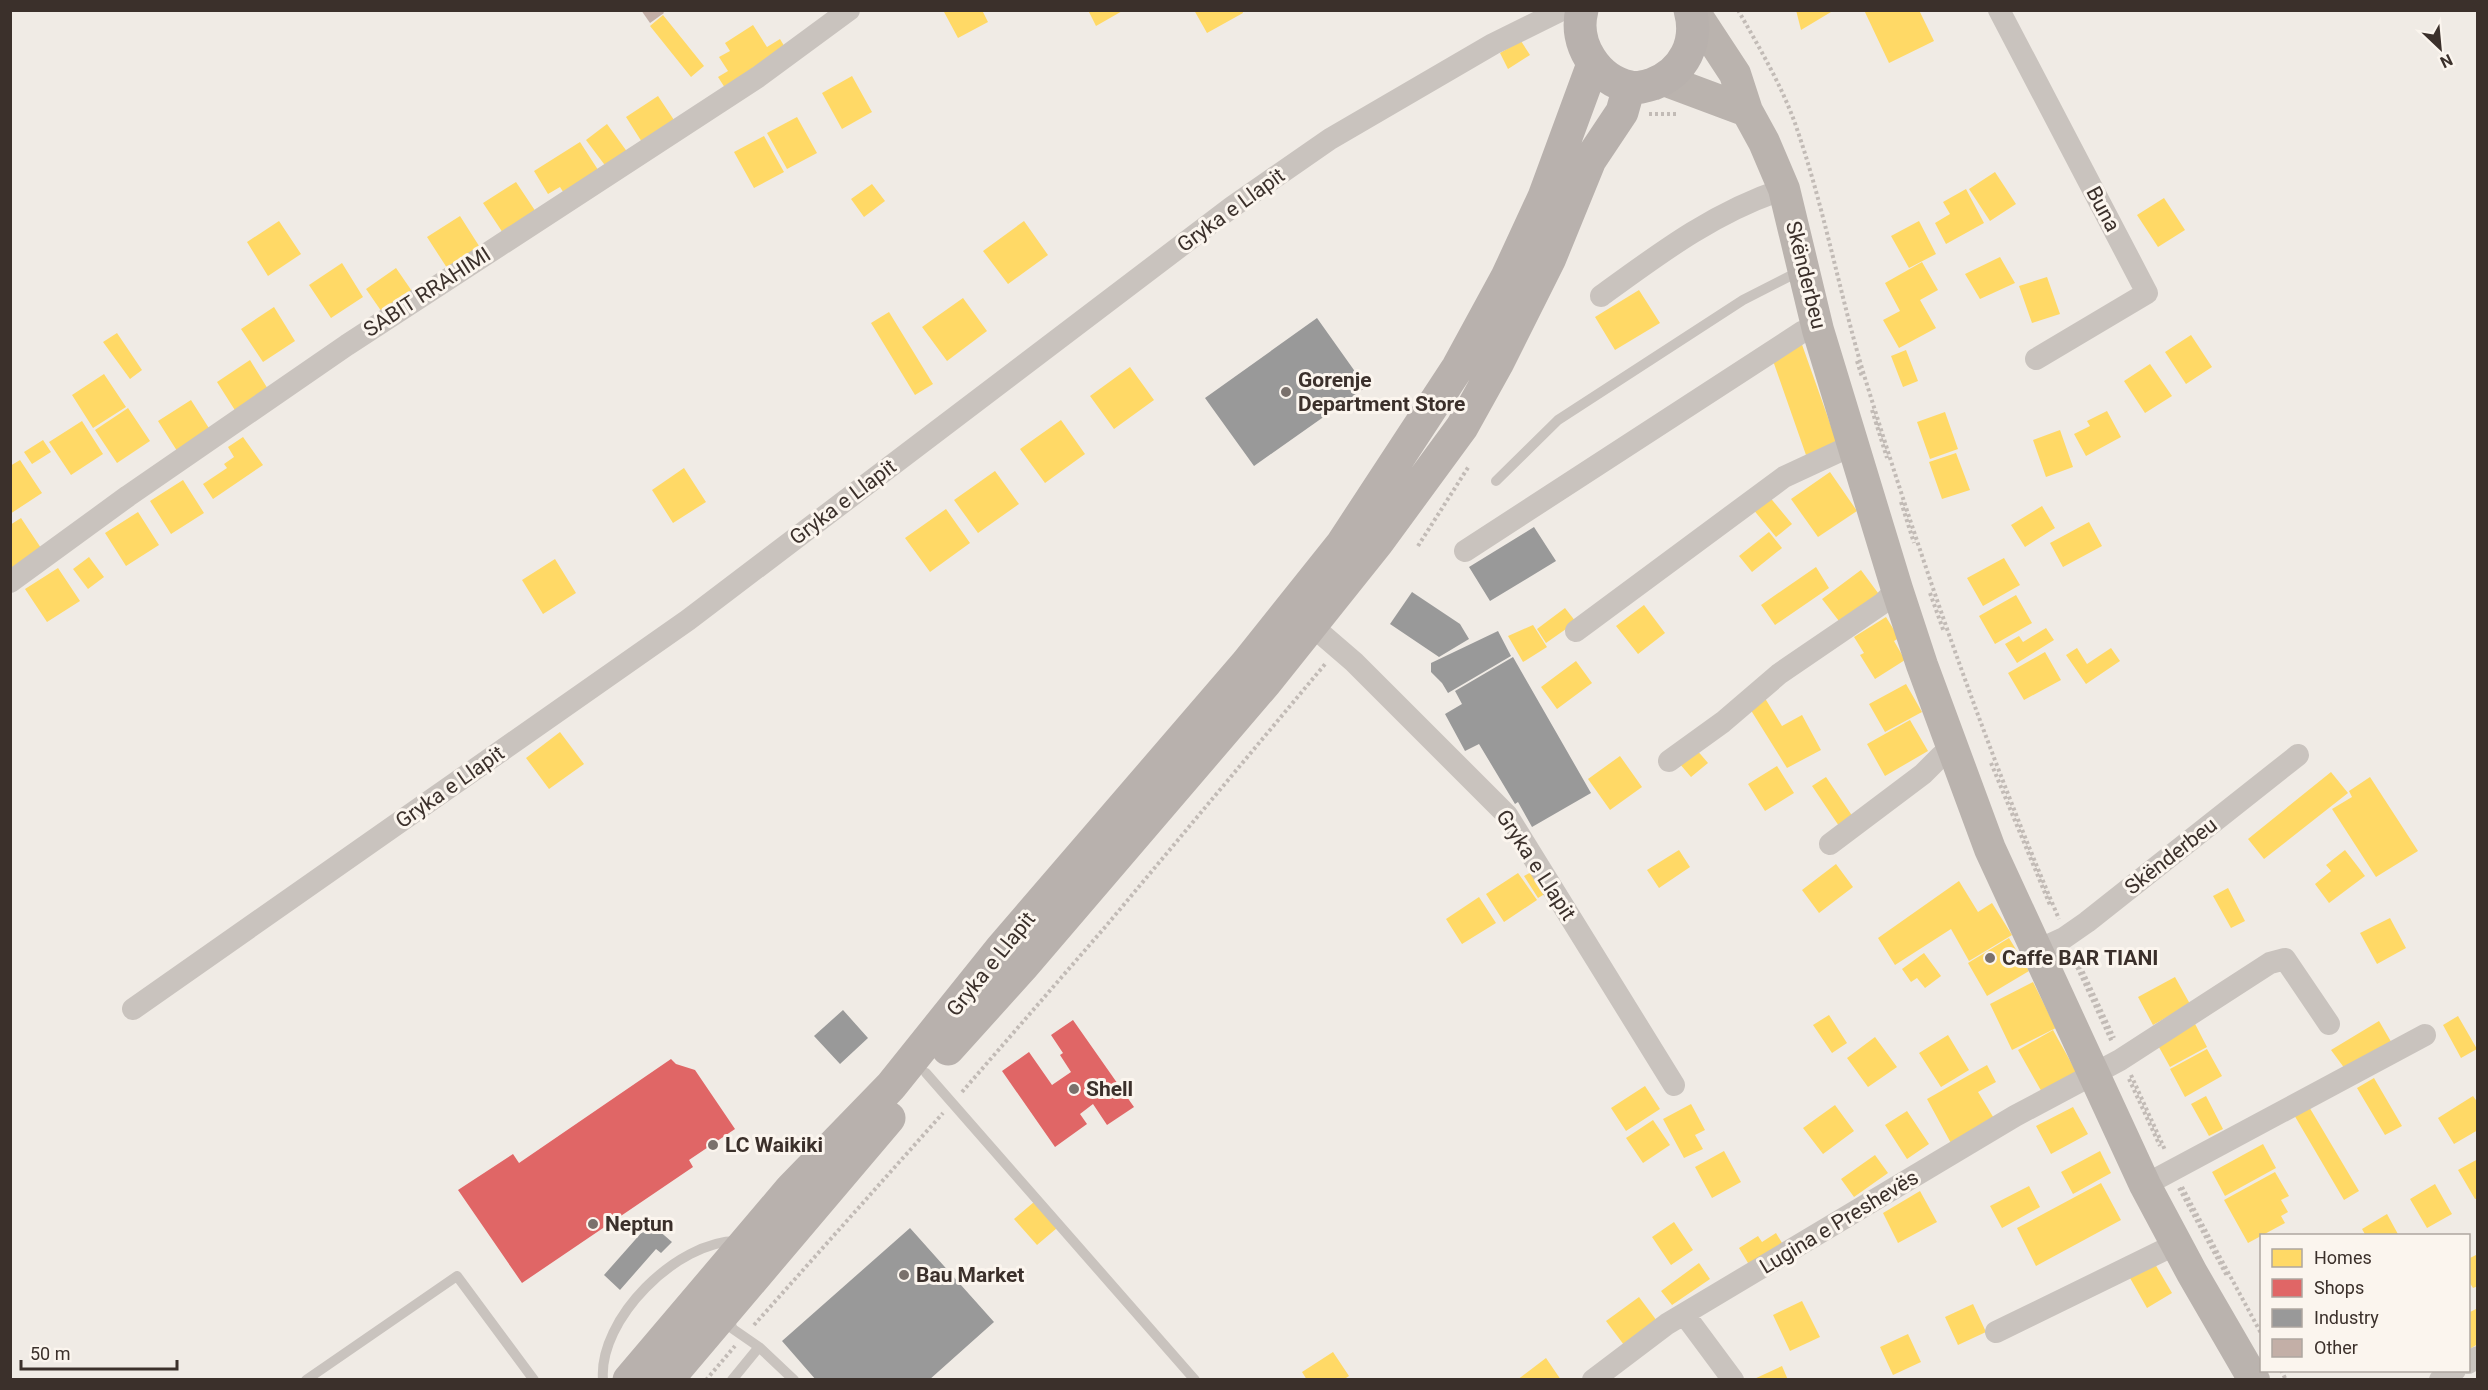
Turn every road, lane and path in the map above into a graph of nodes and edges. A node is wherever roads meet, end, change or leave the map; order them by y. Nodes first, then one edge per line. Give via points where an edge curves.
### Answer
1 (849, 10) edge
2 (1562, 10) edge
3 (1582, 10) edge
4 (1692, 10) edge
5 (1738, 10) edge
6 (1999, 10) edge
7 (1593, 64) junction
8 (1664, 80) junction
9 (1638, 101) junction
10 (1747, 111) junction
11 (1680, 114) dead end
12 (1800, 157) dead end
13 (1784, 189) junction
14 (1802, 270) junction
15 (1601, 296) dead end
16 (1818, 330) junction
17 (2036, 359) dead end
18 (1852, 443) junction
19 (1472, 461) dead end
20 (1496, 481) dead end
21 (1418, 546) dead end
22 (1465, 551) dead end
23 (10, 582) edge
24 (1897, 589) junction
25 (1311, 625) junction
26 (1576, 631) dead end
27 (1338, 649) junction
28 (1954, 752) junction
29 (2298, 755) dead end
30 (1669, 761) dead end
31 (1830, 844) dead end
32 (2056, 941) junction
33 (133, 1010) dead end
34 (2329, 1024) dead end
35 (2425, 1035) dead end
36 (2121, 1059) junction
37 (926, 1073) junction
38 (2093, 1074) junction
39 (1674, 1085) dead end
40 (952, 1103) junction
41 (2163, 1175) junction
42 (746, 1245) junction
43 (2180, 1248) junction
44 (1684, 1314) junction
45 (734, 1324) junction
46 (1996, 1332) dead end
47 (2260, 1332) edge
48 (2260, 1337) edge
49 (759, 1347) junction
50 (2453, 1372) edge
51 (306, 1380) edge
52 (534, 1380) edge
53 (603, 1380) edge
54 (629, 1380) edge
55 (667, 1380) edge
56 (706, 1380) edge
57 (732, 1380) edge
58 (794, 1380) edge
59 (1195, 1380) edge
60 (1593, 1380) edge
61 (1733, 1380) edge
62 (2254, 1380) edge
63 (2440, 1380) edge

1 - 23 street, SABIT RRAHIMI via 758,77 346,345
2 - 33 street, Gryka e Llapit via 1493,44 1330,139 1232,207 688,620
3 - 7 main road via 1581,39
4 - 8 main road via 1692,39 1687,56
4 - 10 main road, Skënderbeu via 1734,74
5 - 32 path via 1798,130 1859,358 1929,582
6 - 17 street, Buna via 2147,293
7 - 9 main road
7 - 42 main road, Gryka e Llapit via 1544,197 1507,277 1458,367 1342,544 1247,663 1000,950 891,1086 791,1189
8 - 9 main road via 1638,88
8 - 10 main road
9 - 11 path
9 - 25 main road, Gryka e Llapit via 1622,112 1590,160 1550,258 1462,427
10 - 13 main road, Skënderbeu
12 - 32 path via 1864,385 1936,612
13 - 14 main road, Skënderbeu
13 - 15 street via 1745,202 1684,236
14 - 16 main road, Skënderbeu
14 - 20 lane via 1743,300 1558,420
16 - 18 main road, Skënderbeu
16 - 22 street via 1802,332
18 - 24 main road, Skënderbeu
18 - 26 street via 1768,488
19 - 21 path
24 - 28 main road, Skënderbeu
24 - 30 street via 1883,603 1779,674
25 - 27 street, Gryka e Llapit
25 - 37 main road, Gryka e Llapit via 1022,968
27 - 39 street, Gryka e Llapit via 1507,815
27 - 40 path
28 - 31 street via 1941,756
28 - 32 main road, Skënderbeu via 1990,849
29 - 32 street, Skënderbeu
32 - 36 path
32 - 38 main road, Skënderbeu
34 - 36 street, Lugina e Preshevës via 2285,959 2270,963
35 - 41 street
36 - 38 street, Lugina e Preshevës
36 - 41 path
37 - 40 lane
37 - 45 main road, Gryka e Llapit
38 - 41 main road, Skënderbeu
38 - 44 street, Lugina e Preshevës via 2015,1116
40 - 45 path
40 - 59 lane
41 - 43 main road, Skënderbeu
41 - 47 path
41 - 48 path
42 - 53 lane via 735,1241 701,1249 679,1259 657,1277 626,1311 613,1335 602,1365
42 - 54 main road, Gryka e Llapit
43 - 46 street via 2166,1249
43 - 62 main road, Skënderbeu
44 - 60 street, Lugina e Preshevës
44 - 61 street
45 - 49 lane
45 - 55 main road, Gryka e Llapit
45 - 56 path
49 - 57 lane
49 - 58 lane
50 - 63 street
51 - 52 lane via 457,1276

